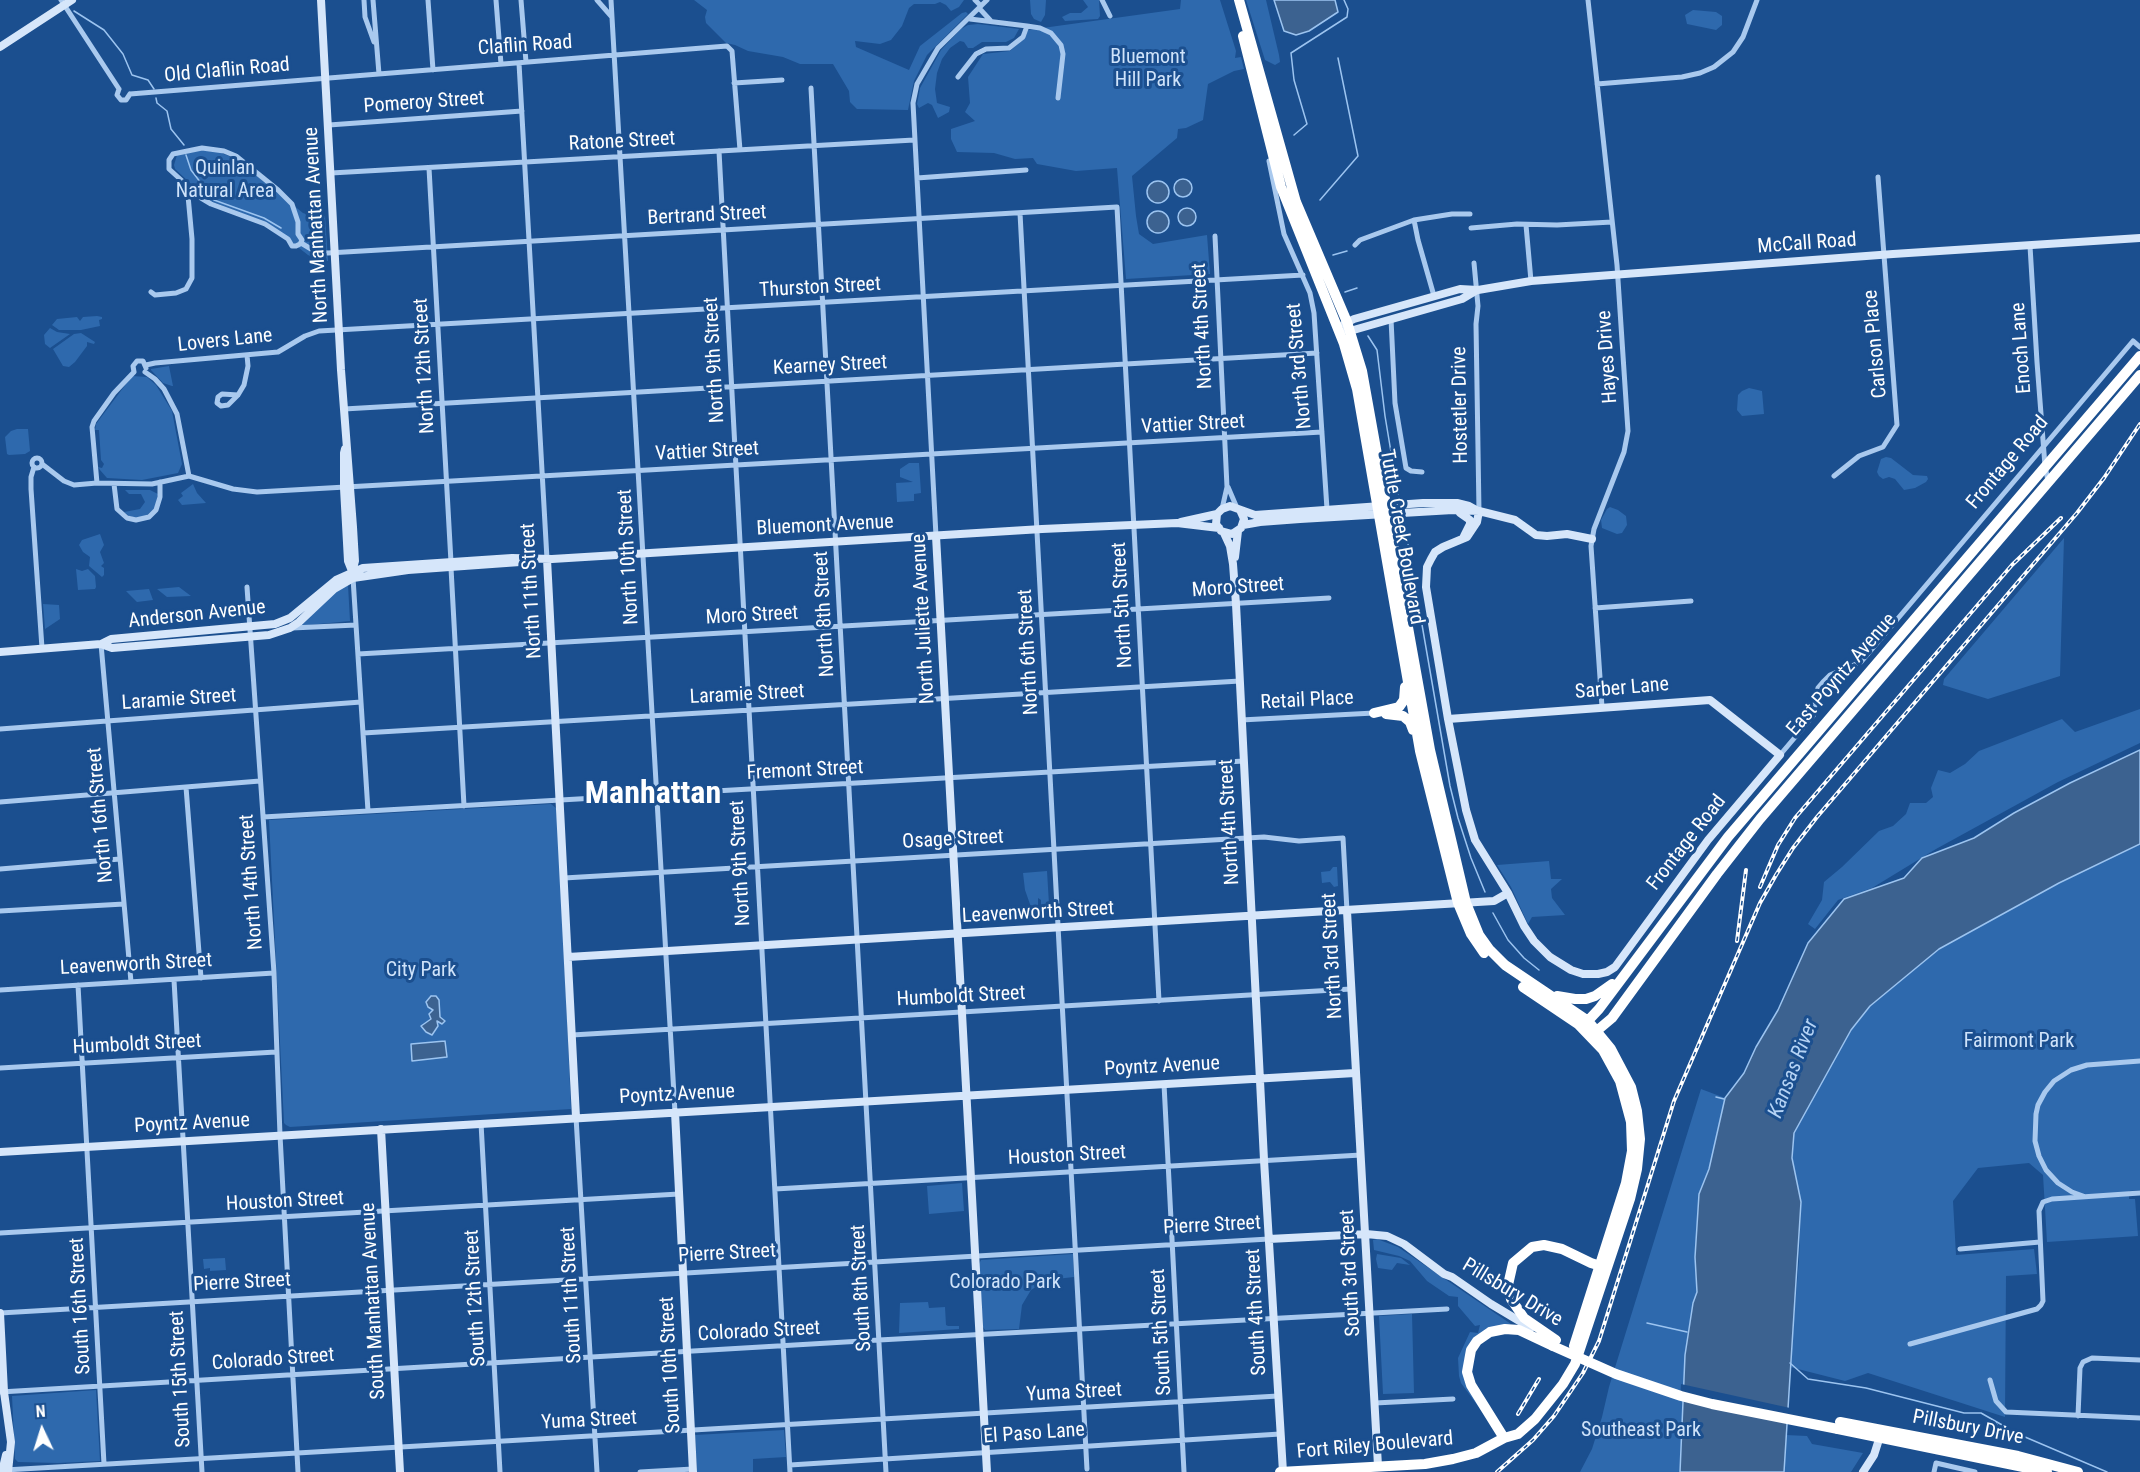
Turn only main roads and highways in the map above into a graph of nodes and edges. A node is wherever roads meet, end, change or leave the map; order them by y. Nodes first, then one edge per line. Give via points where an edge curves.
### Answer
1 (1232, 0) edge
2 (1239, 0) edge
3 (1282, 148) junction
4 (1278, 192) junction
5 (1345, 327) junction
6 (2140, 356) edge
7 (2139, 375) edge
8 (1383, 510) junction
9 (1399, 633) junction
10 (1420, 751) junction
11 (1462, 903) junction
12 (1622, 977) junction
13 (1542, 990) junction
14 (1612, 1018) junction
15 (1585, 1024) junction
16 (1594, 1033) junction
17 (1611, 1049) junction
18 (1604, 1267) junction
19 (1555, 1343) junction
20 (1881, 1434) junction
21 (1504, 1438) junction
22 (1378, 1469) edge
23 (1282, 1472) edge
24 (2047, 1472) edge
25 (2078, 1472) edge

1 - 4 highway, Tuttle Creek Boulevard
2 - 3 highway, Tuttle Creek Boulevard
3 - 4 highway via 1284,168
3 - 5 highway, Tuttle Creek Boulevard via 1304,223
4 - 5 highway, Tuttle Creek Boulevard
5 - 8 highway, Tuttle Creek Boulevard via 1367,391
6 - 12 highway, East Poyntz Avenue via 1749,811
7 - 14 highway, East Poyntz Avenue via 1760,819
8 - 9 highway, Tuttle Creek Boulevard
8 - 11 highway, Tuttle Creek Boulevard
9 - 10 highway, Tuttle Creek Boulevard
9 - 10 highway via 1404,700 1400,707 1374,712 1407,719
10 - 11 highway, Tuttle Creek Boulevard
11 - 13 highway, Tuttle Creek Boulevard via 1489,949
11 - 15 highway, Tuttle Creek Boulevard via 1464,921 1488,958 1516,983
12 - 13 highway via 1586,999 1564,998
12 - 15 highway, East Poyntz Avenue
13 - 15 highway, Tuttle Creek Boulevard
14 - 16 highway, East Poyntz Avenue
14 - 17 highway via 1608,1033
15 - 16 highway, Tuttle Creek Boulevard
16 - 17 highway, Fort Riley Boulevard
16 - 18 highway, Fort Riley Boulevard via 1620,1081 1632,1137 1631,1161
17 - 18 highway, Fort Riley Boulevard via 1632,1093 1640,1139 1634,1183
18 - 19 highway via 1544,1245 1532,1248 1513,1263 1508,1285 1511,1299 1524,1318
18 - 21 highway, Fort Riley Boulevard via 1563,1374 1545,1399
19 - 20 highway, Pillsbury Drive via 1660,1383 1710,1397
19 - 21 highway via 1505,1329 1490,1332 1471,1350 1467,1372 1470,1384
20 - 24 highway, Pillsbury Drive
20 - 25 highway, Pillsbury Drive via 2036,1460
21 - 22 highway, Fort Riley Boulevard via 1453,1459
22 - 23 highway, Fort Riley Boulevard

